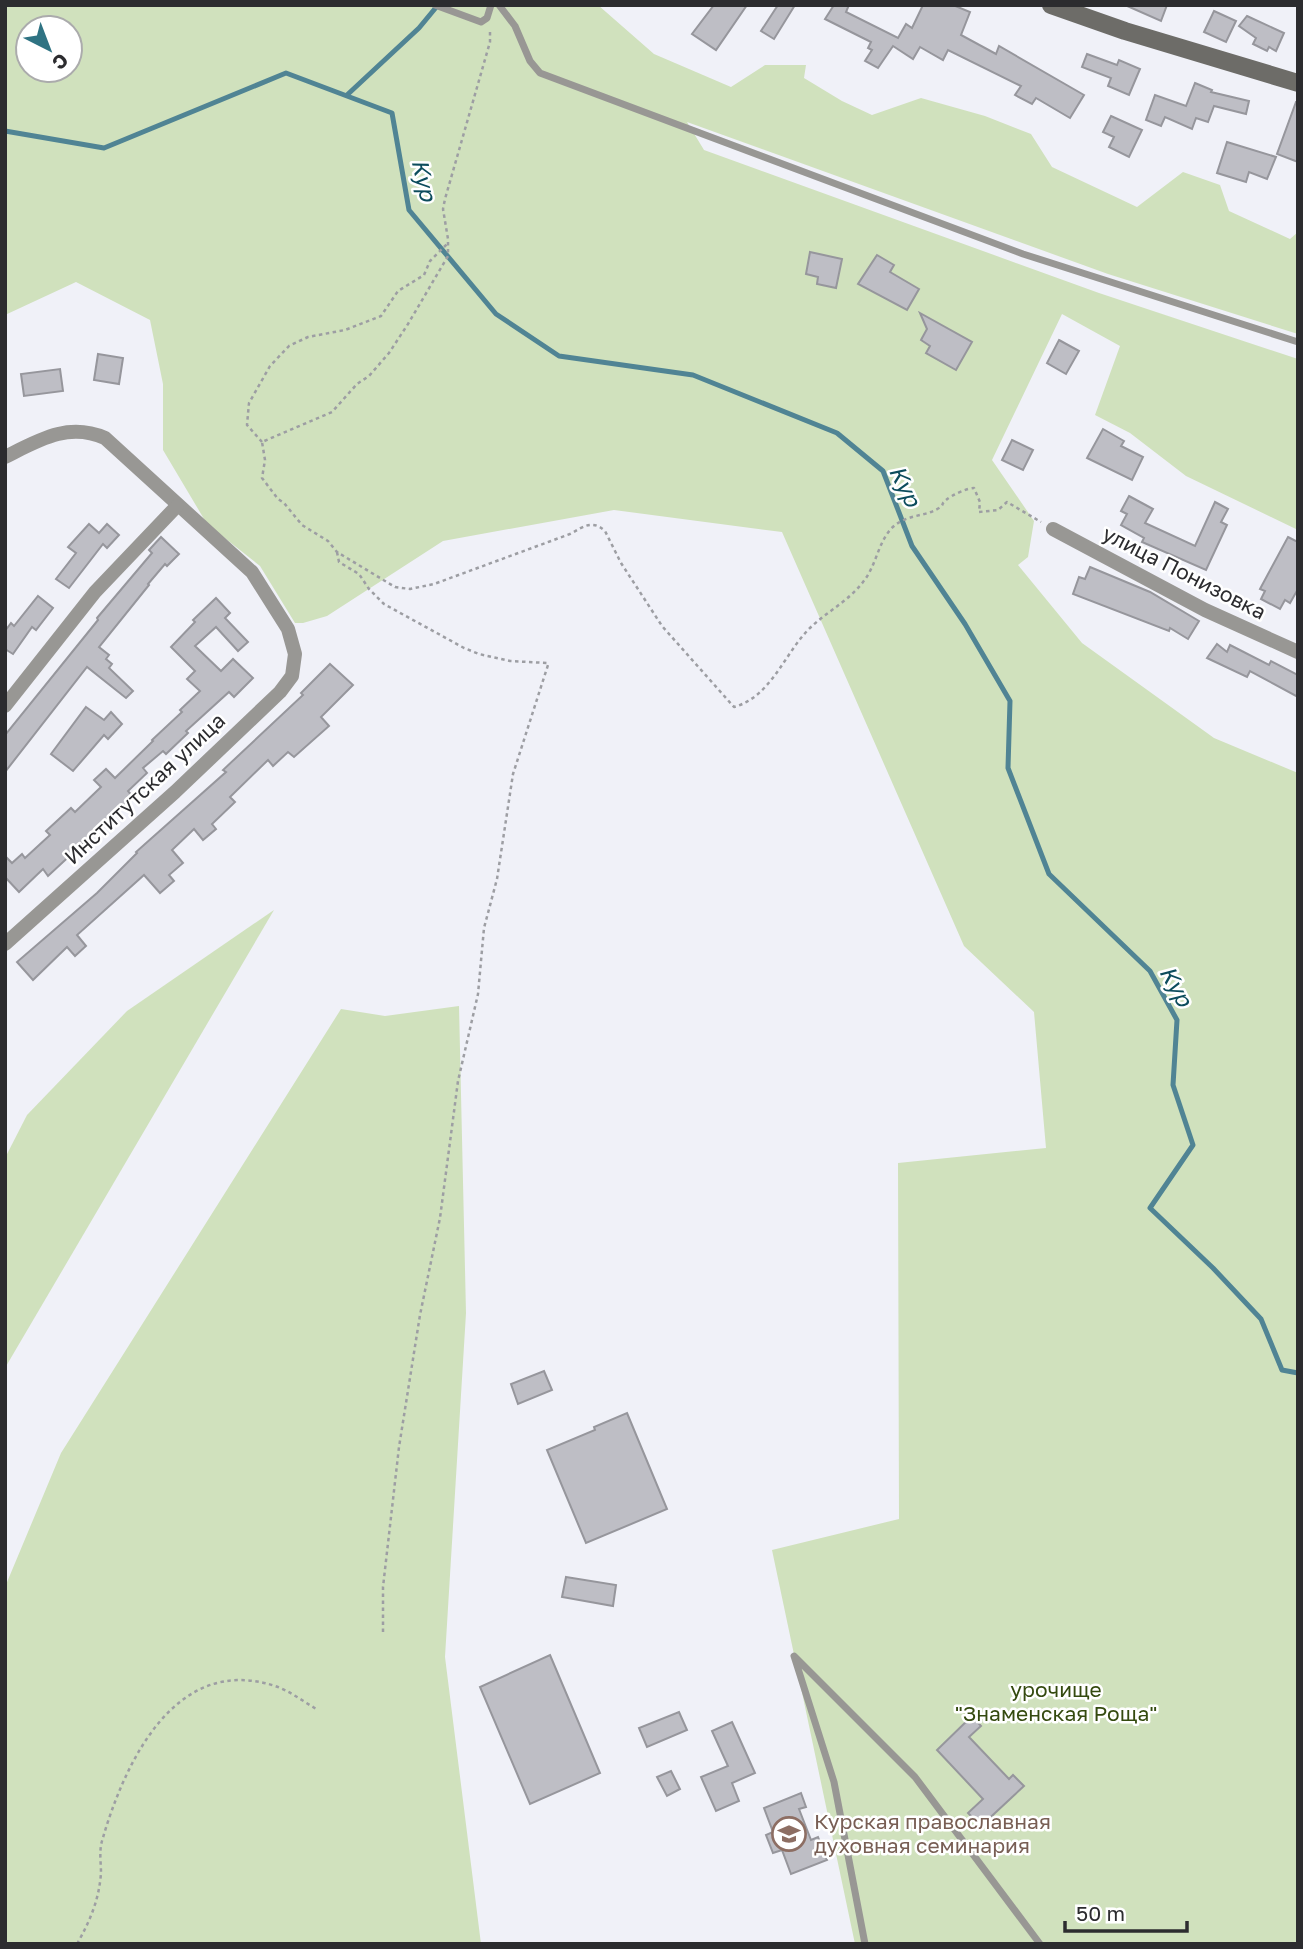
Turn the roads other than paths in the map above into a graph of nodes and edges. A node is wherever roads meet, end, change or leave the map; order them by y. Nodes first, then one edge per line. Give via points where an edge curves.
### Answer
1 (435, 5) edge
2 (491, 5) edge
3 (499, 5) edge
4 (1051, 5) edge
5 (1077, 9) edge
6 (1298, 83) edge
7 (1298, 342) edge
8 (5, 457) edge
9 (177, 506) junction
10 (1053, 529) road end
11 (1298, 652) edge
12 (5, 706) edge
13 (5, 944) edge
14 (865, 1944) edge
15 (1040, 1944) edge

1 - 2 lane via 481,22
3 - 7 lane via 541,73 1023,254
4 - 5 main road
5 - 6 main road
8 - 9 street via 52,436 90,432 105,439
9 - 12 street via 95,592
9 - 13 street, Институтская улица via 252,572 288,629 295,653 292,676 175,792
10 - 11 street, улица Понизовка via 1205,610
14 - 15 lane via 834,1782 794,1656 915,1777

